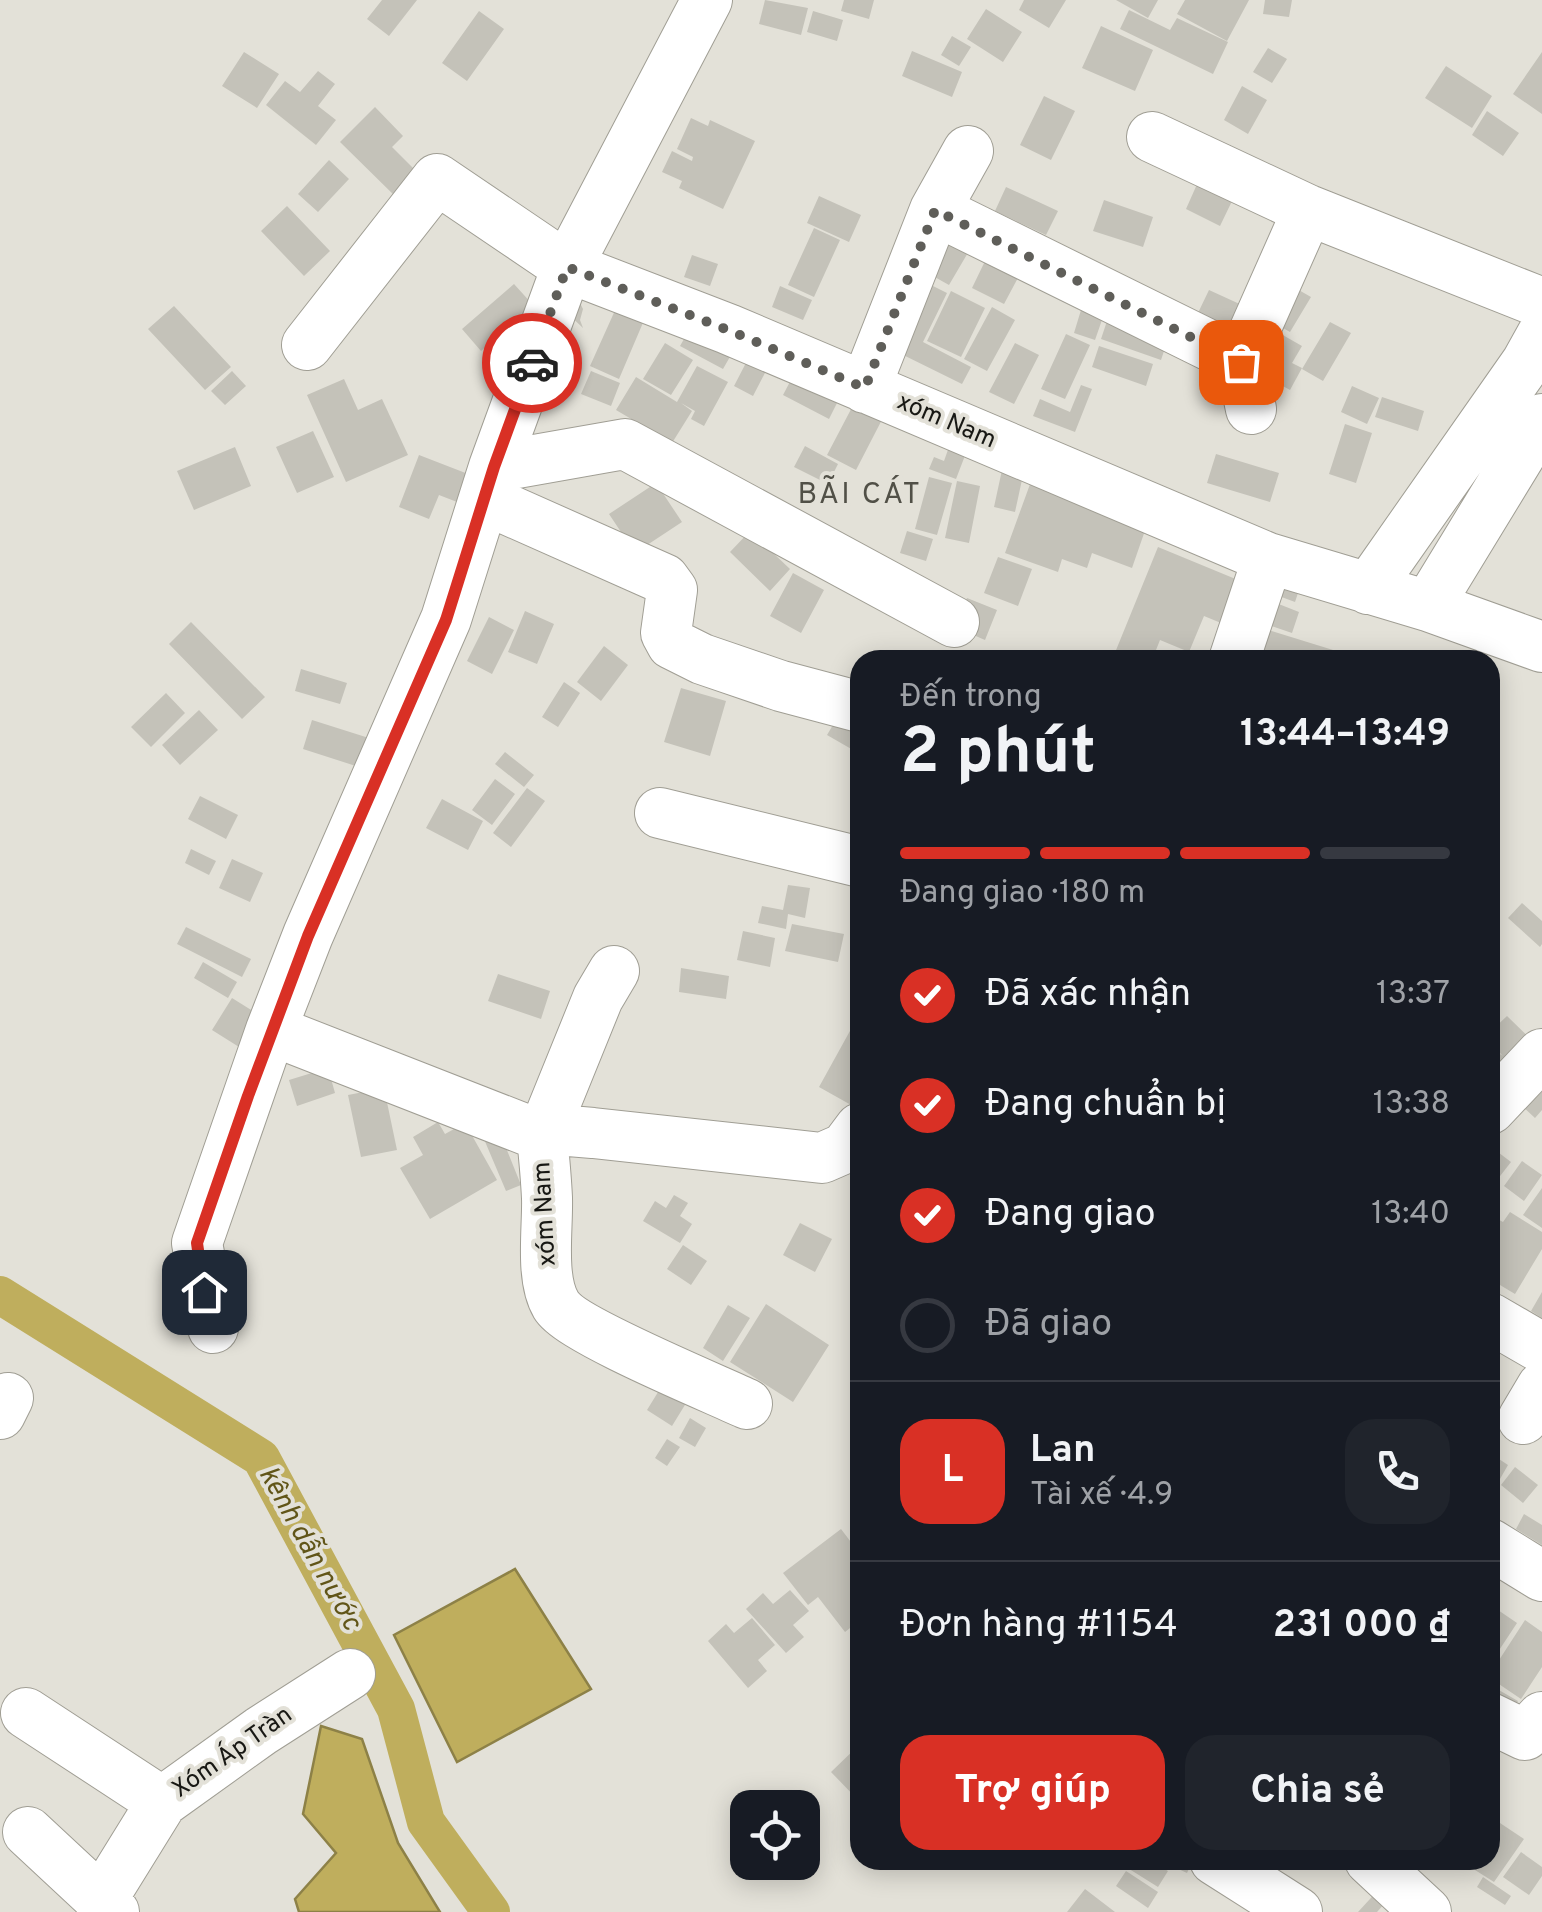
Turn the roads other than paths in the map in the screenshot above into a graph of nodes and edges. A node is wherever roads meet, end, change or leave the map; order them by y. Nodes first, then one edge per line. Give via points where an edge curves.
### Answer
1 (707, 0) edge
2 (1152, 138) dead end
3 (968, 151) dead end
4 (935, 210) junction
5 (1308, 210) junction
6 (567, 267) junction
7 (1542, 303) edge
8 (306, 345) dead end
9 (1537, 356) edge
10 (865, 388) junction
11 (1542, 419) edge
12 (488, 483) junction
13 (1268, 558) junction
14 (1368, 589) junction
15 (1428, 606) junction
16 (954, 622) dead end
17 (1510, 646) edge
18 (1237, 650) edge
19 (850, 704) edge
20 (660, 813) dead end
21 (850, 860) edge
22 (614, 971) dead end
23 (271, 1030) junction
24 (1542, 1054) edge
25 (1500, 1098) edge
26 (542, 1136) junction
27 (850, 1142) edge
28 (1500, 1324) edge
29 (213, 1328) dead end
30 (1542, 1348) edge
31 (748, 1404) dead end
32 (1500, 1550) edge
33 (1542, 1576) edge
34 (350, 1674) dead end
35 (26, 1714) dead end
36 (1542, 1717) edge
37 (1500, 1723) edge
38 (162, 1802) junction
39 (28, 1832) dead end
40 (1231, 1870) edge
41 (1381, 1870) edge
42 (108, 1906) edge
43 (1296, 1912) edge
44 (1426, 1912) edge

1 - 6 street
2 - 5 street
3 - 4 street
4 - 5 street via 1246,385
4 - 10 street
5 - 7 street
6 - 8 street, xóm Nam via 437,179
6 - 10 street, xóm Nam
6 - 12 street
9 - 14 street
10 - 13 street, xóm Nam
11 - 15 street
12 - 16 street via 626,444
12 - 19 street via 664,578 672,590 666,633 672,644
12 - 23 street via 446,620
13 - 14 street, xóm Nam
13 - 18 street
14 - 15 street, xóm Nam
15 - 17 street, xóm Nam
20 - 21 street
22 - 26 street
23 - 26 street, xóm Nam
23 - 29 street via 197,1243
24 - 25 street
26 - 27 street via 592,1133 822,1158
26 - 31 street, xóm Nam via 546,1256 556,1304 570,1320
28 - 30 street
32 - 33 street
34 - 38 street, Xóm Áp Tràn
35 - 38 street
36 - 37 street via 1525,1734
38 - 42 street, Xóm Áp Tràn
39 - 42 street
40 - 43 street
41 - 44 street

